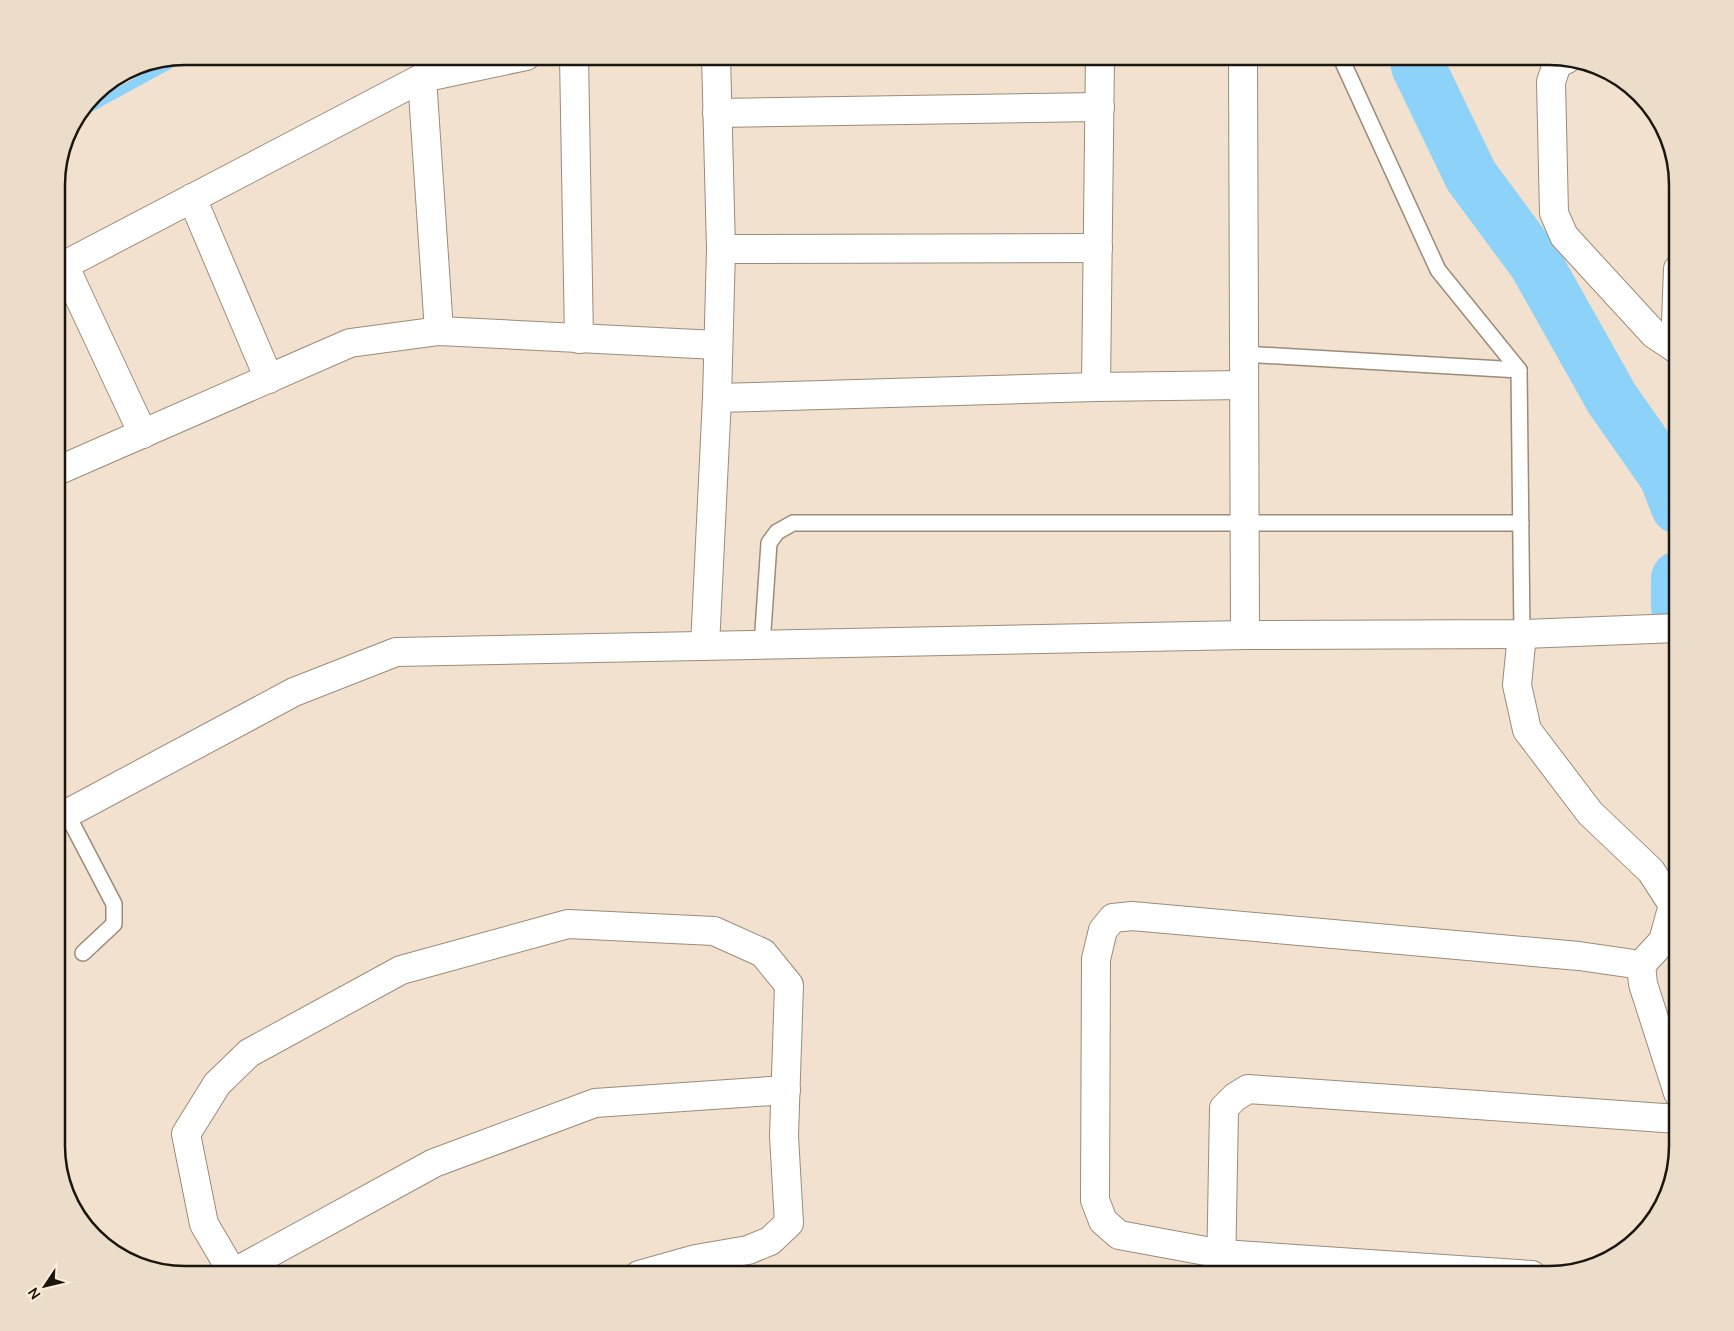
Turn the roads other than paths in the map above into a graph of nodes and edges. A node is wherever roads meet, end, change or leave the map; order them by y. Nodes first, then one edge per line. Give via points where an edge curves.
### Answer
1 (483, 65) edge
2 (574, 65) edge
3 (716, 65) edge
4 (1100, 65) edge
5 (1243, 65) edge
6 (1344, 65) edge
7 (1557, 65) edge
8 (422, 78) junction
9 (1100, 107) junction
10 (717, 113) junction
11 (192, 198) junction
12 (1098, 248) junction
13 (721, 250) junction
14 (65, 264) edge
15 (65, 277) edge
16 (439, 332) junction
17 (579, 339) junction
18 (717, 344) junction
19 (1669, 344) edge
20 (1243, 354) junction
21 (1519, 370) junction
22 (269, 379) junction
23 (1244, 385) junction
24 (1096, 387) junction
25 (717, 398) junction
26 (143, 434) junction
27 (65, 467) edge
28 (1244, 522) junction
29 (1521, 523) junction
30 (1666, 628) edge
31 (1522, 634) junction
32 (1245, 635) junction
33 (762, 644) junction
34 (705, 646) junction
35 (65, 814) edge
36 (65, 821) edge
37 (1669, 899) edge
38 (1669, 919) edge
39 (83, 953) dead end
40 (1641, 965) junction
41 (1669, 1065) edge
42 (786, 1090) junction
43 (1669, 1118) edge
44 (1222, 1264) edge
45 (228, 1266) edge
46 (247, 1266) edge
47 (671, 1266) edge
48 (1278, 1266) edge

1 - 8 street
2 - 17 street
3 - 10 street
4 - 9 street
5 - 20 street
6 - 21 lane via 1438,270
7 - 19 street via 1552,82 1554,213 1564,236 1654,334
8 - 11 street
8 - 16 street
9 - 10 street
9 - 12 street
10 - 13 street
11 - 14 street
11 - 22 street
12 - 13 street
12 - 24 street
13 - 18 street
15 - 26 street
16 - 17 street
16 - 22 street via 350,343
17 - 18 street
18 - 25 street
20 - 21 lane
20 - 23 street
21 - 29 lane
22 - 26 street
23 - 24 street
23 - 28 street
24 - 25 street
25 - 34 street
26 - 27 street
28 - 29 lane
28 - 32 street
28 - 33 lane via 793,523 777,532 769,543
29 - 31 lane
30 - 31 street
31 - 32 street
31 - 37 street via 1517,685 1527,730 1590,813 1651,871
32 - 33 street
33 - 34 street
34 - 35 street via 396,652 294,692
36 - 39 lane via 114,904 114,924
38 - 40 street via 1663,941
40 - 41 street via 1643,984
40 - 44 street via 1579,956 1132,916 1113,918 1103,930 1096,959 1095,1200 1103,1221 1119,1235
42 - 45 street via 789,985 763,953 714,931 568,924 401,970 249,1052 217,1084 186,1134 204,1224
42 - 46 street via 595,1103 434,1163
42 - 47 street via 784,1136 789,1223 770,1241 748,1250
43 - 44 street via 1248,1089 1224,1108
44 - 48 street

